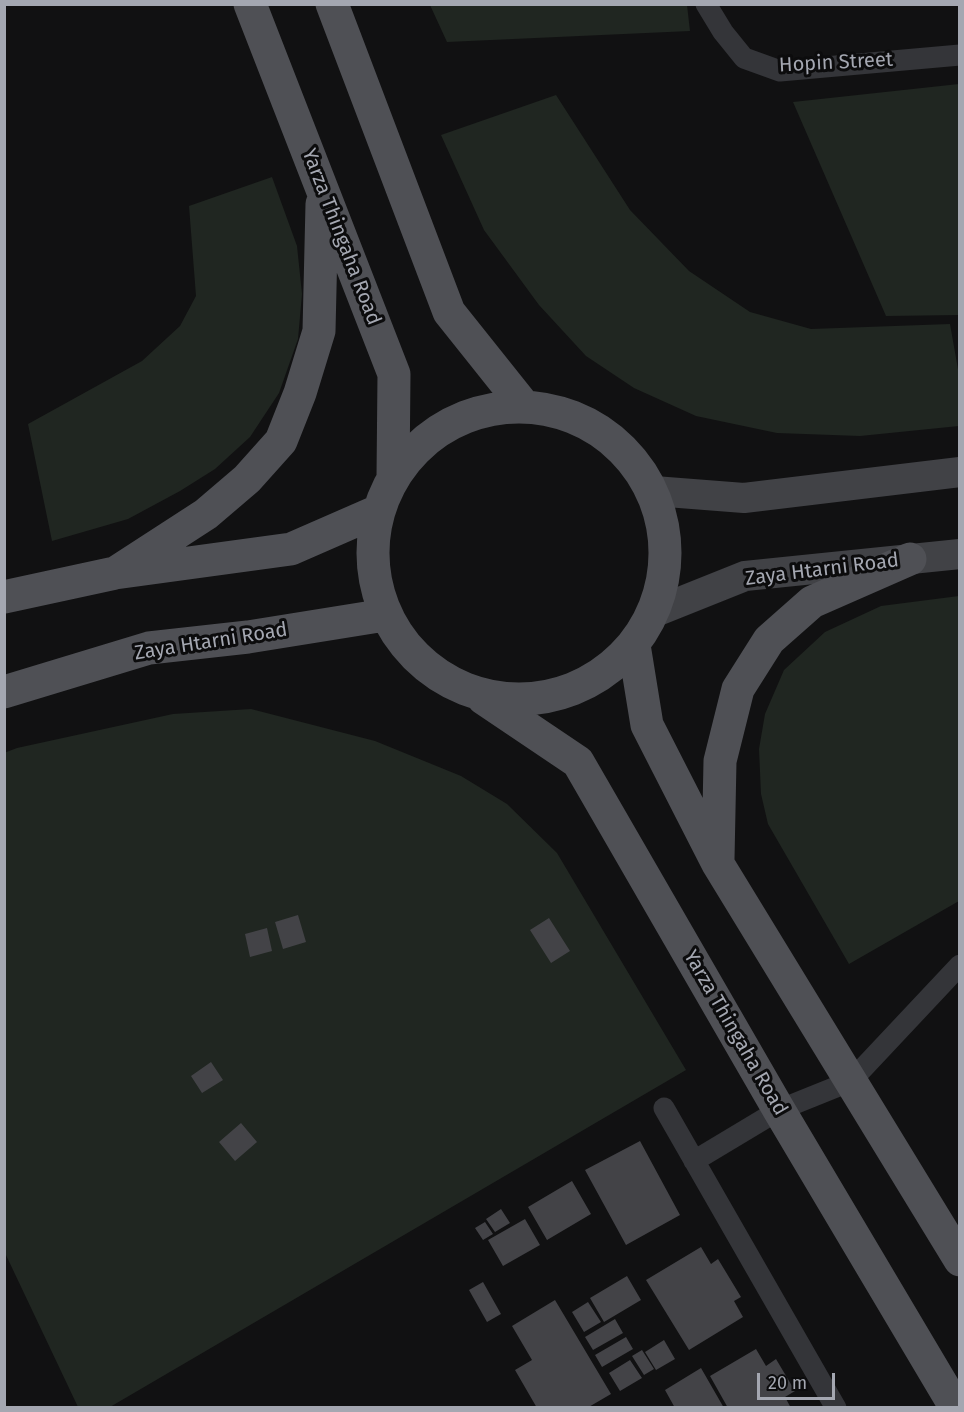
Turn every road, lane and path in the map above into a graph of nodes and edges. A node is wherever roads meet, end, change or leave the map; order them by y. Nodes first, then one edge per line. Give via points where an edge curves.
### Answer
1 (250, 4) edge
2 (332, 4) edge
3 (706, 4) edge
4 (960, 54) edge
5 (322, 188) junction
6 (524, 406) junction
7 (960, 472) edge
8 (393, 477) junction
9 (654, 491) junction
10 (378, 511) junction
11 (960, 554) edge
12 (910, 559) junction
13 (115, 573) junction
14 (4, 597) edge
15 (655, 612) junction
16 (385, 615) junction
17 (634, 645) junction
18 (4, 692) edge
19 (477, 694) junction
20 (718, 864) junction
21 (960, 964) edge
22 (851, 1081) junction
23 (664, 1108) dead end
24 (779, 1110) junction
25 (694, 1161) junction
26 (960, 1260) edge
27 (836, 1407) edge
28 (956, 1407) edge

1 - 5 main road, Yarza Thingaha Road
2 - 6 main road via 448,312
3 - 4 street, Hopin Street via 744,58 780,71
5 - 8 main road, Yarza Thingaha Road via 394,374
5 - 13 main road via 319,331 281,441 247,479 206,514
6 - 8 main road via 473,413 428,438
6 - 9 main road via 564,412 601,430 632,457
7 - 9 main road via 744,498
8 - 10 main road
9 - 15 main road via 666,531 666,572
10 - 13 main road via 291,549
10 - 16 main road via 372,546 375,582
11 - 12 main road, Zaya Htarni Road
12 - 15 main road, Zaya Htarni Road via 745,576
12 - 20 main road via 812,602 768,640 738,689 720,761
13 - 14 main road
15 - 17 main road
16 - 18 main road, Zaya Htarni Road via 149,648
16 - 19 main road via 408,650 439,677
17 - 19 main road via 602,675 562,694 520,700
17 - 20 main road via 647,725
19 - 24 main road, Yarza Thingaha Road via 578,762
20 - 22 main road
21 - 22 street
22 - 24 street
22 - 26 main road
23 - 25 street
24 - 25 street
24 - 28 main road, Yarza Thingaha Road
25 - 27 street

